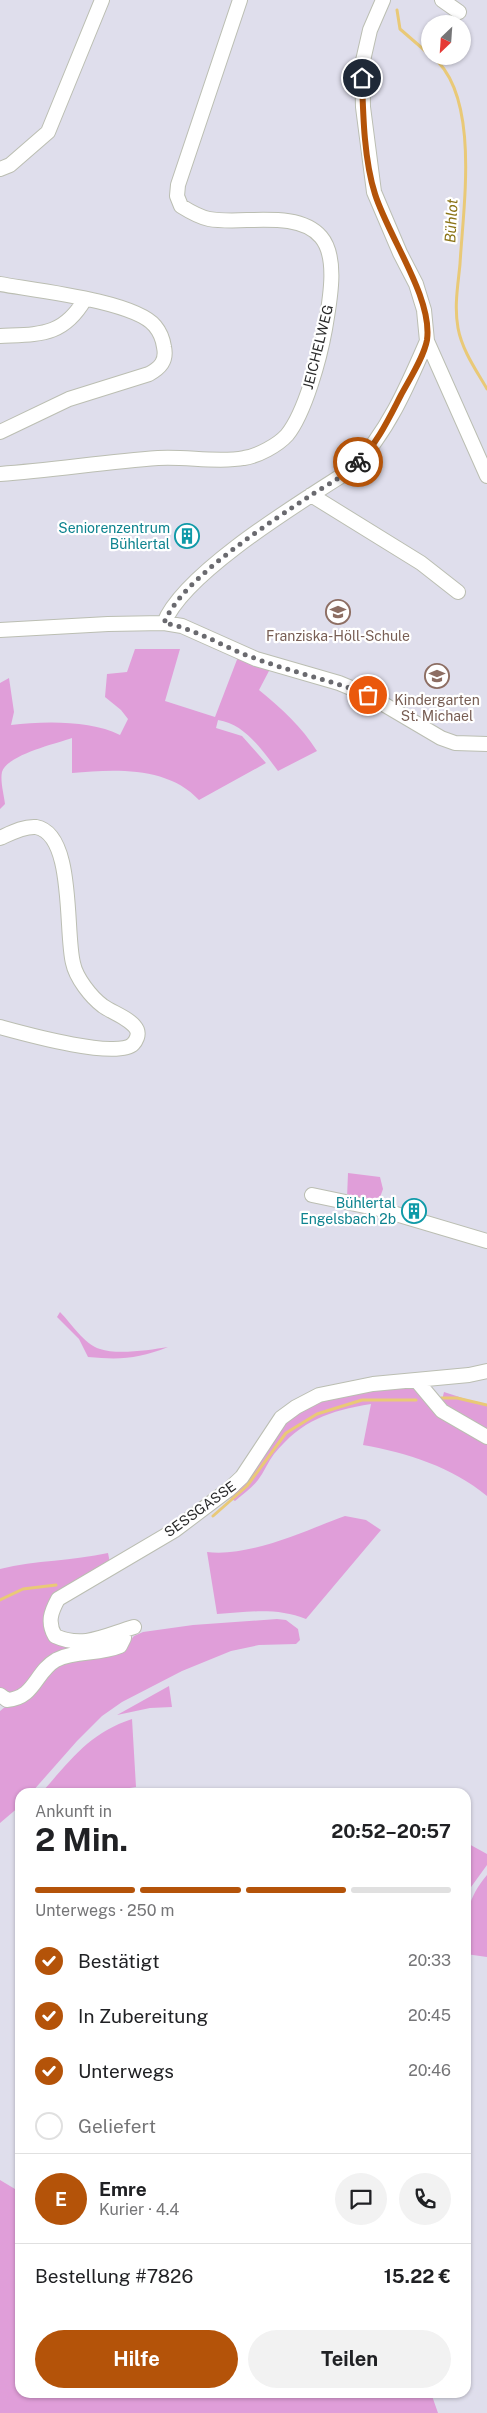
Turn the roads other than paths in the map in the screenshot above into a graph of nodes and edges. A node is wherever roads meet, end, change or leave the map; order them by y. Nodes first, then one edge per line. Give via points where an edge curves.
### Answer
1 (102, 0) edge
2 (240, 0) edge
3 (383, 0) edge
4 (442, 0) edge
5 (459, 12) dead end
6 (0, 169) edge
7 (0, 284) edge
8 (85, 300) junction
9 (0, 336) edge
10 (427, 340) junction
11 (0, 432) edge
12 (0, 474) edge
13 (487, 476) edge
14 (311, 495) junction
15 (458, 592) dead end
16 (164, 623) junction
17 (0, 630) edge
18 (487, 744) edge
19 (0, 838) edge
20 (0, 1027) edge
21 (312, 1195) dead end
22 (487, 1241) edge
23 (486, 1373) edge
24 (416, 1380) junction
25 (487, 1437) edge
26 (0, 1695) edge

1 - 6 street via 48,132
2 - 12 street, JEICHELWEG via 180,176 177,196 181,206 208,219 287,220 309,228 321,237 330,265 330,300 321,346 300,410 286,435 263,452 244,458 163,458
3 - 10 street via 364,51 363,107 368,158 380,208 416,284 424,310
4 - 5 street
7 - 8 street
8 - 9 street via 65,324 52,331
8 - 11 street via 138,314 154,325 162,339 164,360 148,374 69,399
10 - 13 street
10 - 14 street via 414,372 366,455 352,469
14 - 15 street via 421,563
14 - 16 street via 217,562 169,611
16 - 17 street
16 - 18 street via 198,632 270,664 339,683 441,738 455,743
19 - 20 street via 34,827 45,830 54,839 64,870 73,965 102,1005 132,1025 138,1036 128,1048 107,1049
21 - 22 street via 379,1209
23 - 24 street, SESSGASSE
24 - 25 street via 442,1411
24 - 26 street, SESSGASSE via 372,1384 319,1395 281,1418 242,1477 228,1490 175,1530 58,1599 50,1623 55,1636 71,1642 85,1642 129,1629 120,1646 71,1654 54,1661 32,1689 18,1699 7,1700

